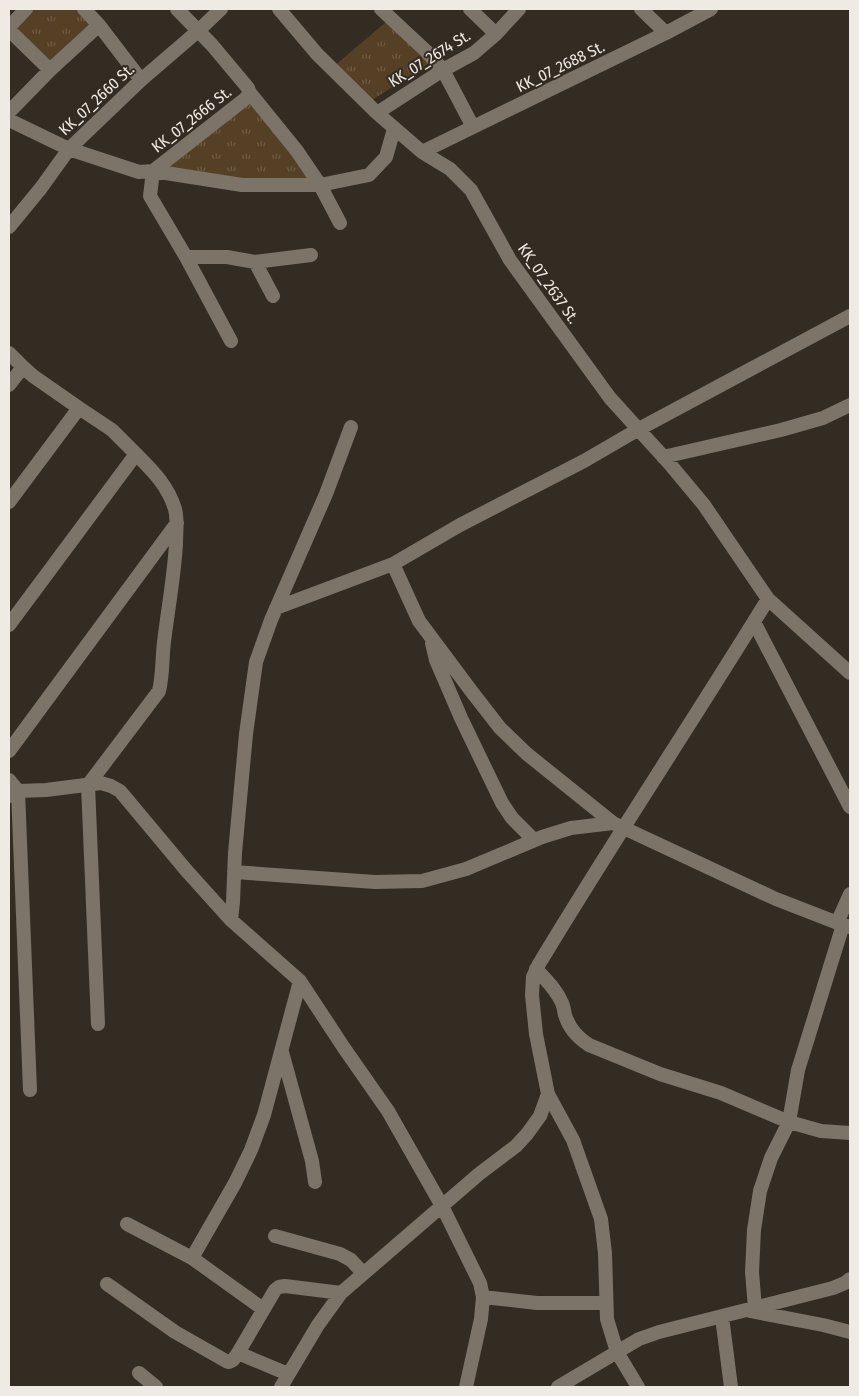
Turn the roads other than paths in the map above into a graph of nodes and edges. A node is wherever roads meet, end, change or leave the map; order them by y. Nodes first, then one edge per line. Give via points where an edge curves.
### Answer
1 (26, 9) edge
2 (84, 9) edge
3 (177, 9) edge
4 (221, 9) edge
5 (279, 9) edge
6 (381, 9) edge
7 (470, 9) edge
8 (519, 9) edge
9 (641, 9) edge
10 (711, 9) edge
11 (99, 26) junction
12 (9, 28) edge
13 (198, 31) junction
14 (666, 33) junction
15 (496, 34) junction
16 (50, 70) junction
17 (443, 70) junction
18 (141, 80) junction
19 (250, 93) junction
20 (9, 112) edge
21 (377, 113) junction
22 (9, 120) edge
23 (473, 127) junction
24 (394, 129) junction
25 (69, 149) junction
26 (422, 152) junction
27 (154, 171) junction
28 (320, 185) junction
29 (340, 223) dead end
30 (9, 227) edge
31 (312, 255) dead end
32 (186, 257) junction
33 (255, 262) junction
34 (273, 296) dead end
35 (850, 316) edge
36 (231, 341) dead end
37 (9, 353) edge
38 (23, 366) junction
39 (9, 385) edge
40 (850, 405) edge
41 (79, 408) junction
42 (351, 427) dead end
43 (639, 430) junction
44 (136, 454) junction
45 (663, 457) junction
46 (9, 502) edge
47 (177, 523) junction
48 (393, 564) junction
49 (768, 599) junction
50 (276, 608) junction
51 (754, 622) junction
52 (9, 625) edge
53 (430, 636) junction
54 (850, 673) edge
55 (9, 751) edge
56 (9, 780) edge
57 (88, 785) junction
58 (13, 794) edge
59 (850, 807) edge
60 (618, 826) junction
61 (534, 840) junction
62 (234, 872) junction
63 (850, 894) edge
64 (231, 920) junction
65 (844, 925) edge
66 (536, 969) junction
67 (300, 981) junction
68 (98, 1024) dead end
69 (282, 1051) junction
70 (30, 1090) dead end
71 (548, 1094) junction
72 (789, 1122) junction
73 (850, 1133) edge
74 (315, 1182) dead end
75 (442, 1206) junction
76 (127, 1224) dead end
77 (275, 1236) dead end
78 (192, 1258) junction
79 (363, 1273) junction
80 (850, 1280) edge
81 (107, 1284) dead end
82 (341, 1293) junction
83 (483, 1298) junction
84 (606, 1302) junction
85 (263, 1309) junction
86 (751, 1309) junction
87 (722, 1317) junction
88 (850, 1332) edge
89 (617, 1352) junction
90 (238, 1353) junction
91 (139, 1372) dead end
92 (288, 1374) junction
93 (156, 1387) edge
94 (281, 1387) edge
95 (466, 1387) edge
96 (558, 1387) edge
97 (638, 1387) edge
98 (731, 1387) edge

1 - 12 street
2 - 11 street
3 - 13 street
4 - 13 street, KK_07_2660 St.
5 - 21 street, KK_07_2637 St. via 317,54
6 - 17 street
7 - 15 street
8 - 15 street, KK_07_2674 St.
9 - 14 street
10 - 14 street, KK_07_2688 St.
11 - 16 street
11 - 18 street
12 - 16 street
13 - 18 street, KK_07_2660 St.
13 - 19 street
14 - 23 street, KK_07_2688 St.
15 - 17 street, KK_07_2674 St. via 474,53
16 - 20 street
17 - 21 street, KK_07_2674 St.
17 - 23 street
18 - 25 street, KK_07_2660 St.
19 - 27 street, KK_07_2666 St.
19 - 28 street
21 - 24 street, KK_07_2637 St.
22 - 25 street
23 - 26 street, KK_07_2688 St.
24 - 26 street, KK_07_2637 St.
24 - 28 street via 386,157 369,175
25 - 27 street via 139,172
25 - 30 street, KK_07_2660 St.
26 - 43 street, KK_07_2637 St. via 450,169 471,190 510,260 610,398
27 - 28 street via 242,185
27 - 32 street via 150,196
28 - 29 street
31 - 33 street
32 - 33 street via 227,257
32 - 36 street
33 - 34 street
35 - 43 street
37 - 38 street
38 - 39 street
38 - 41 street
40 - 45 street via 823,418 781,430
41 - 44 street via 112,430
41 - 46 street
42 - 50 street via 326,494
43 - 45 street, KK_07_2637 St.
43 - 48 street
44 - 47 street via 154,471 167,490
44 - 52 street
45 - 49 street, KK_07_2637 St. via 704,505
47 - 55 street
47 - 57 street via 159,691
48 - 50 street
48 - 53 street via 419,621
49 - 51 street
49 - 54 street, KK_07_2637 St.
50 - 62 street via 256,662
51 - 59 street
51 - 60 street via 692,722
53 - 60 street via 500,728 527,754
53 - 61 street via 436,660 461,718 502,803
56 - 58 street
57 - 58 street
57 - 64 street via 102,783 120,791
57 - 68 street
58 - 70 street
60 - 61 street via 571,828
60 - 65 street via 776,898
60 - 66 street
61 - 62 street via 466,869 422,881 375,882
62 - 64 street
63 - 65 street
64 - 67 street
65 - 72 street via 798,1070
66 - 71 street via 532,995
66 - 72 street via 556,992 575,1033 589,1045 660,1074 721,1093
67 - 69 street
67 - 75 street via 388,1111
69 - 74 street
69 - 78 street via 251,1150
71 - 75 street via 540,1116 516,1146
71 - 84 street via 573,1140 601,1220
72 - 73 street
72 - 86 street via 771,1158 760,1191 754,1230
75 - 79 street
75 - 83 street via 480,1284
76 - 78 street
77 - 79 street via 340,1254
78 - 85 street
79 - 82 street
80 - 86 street via 833,1288
81 - 90 street via 175,1332 226,1361 233,1360
82 - 85 street via 279,1287
82 - 92 street
83 - 84 street via 537,1303
83 - 95 street
84 - 89 street via 607,1319
85 - 90 street
86 - 87 street
86 - 88 street
87 - 89 street via 659,1332
87 - 98 street
89 - 96 street
89 - 97 street
90 - 92 street
91 - 93 street
92 - 94 street

